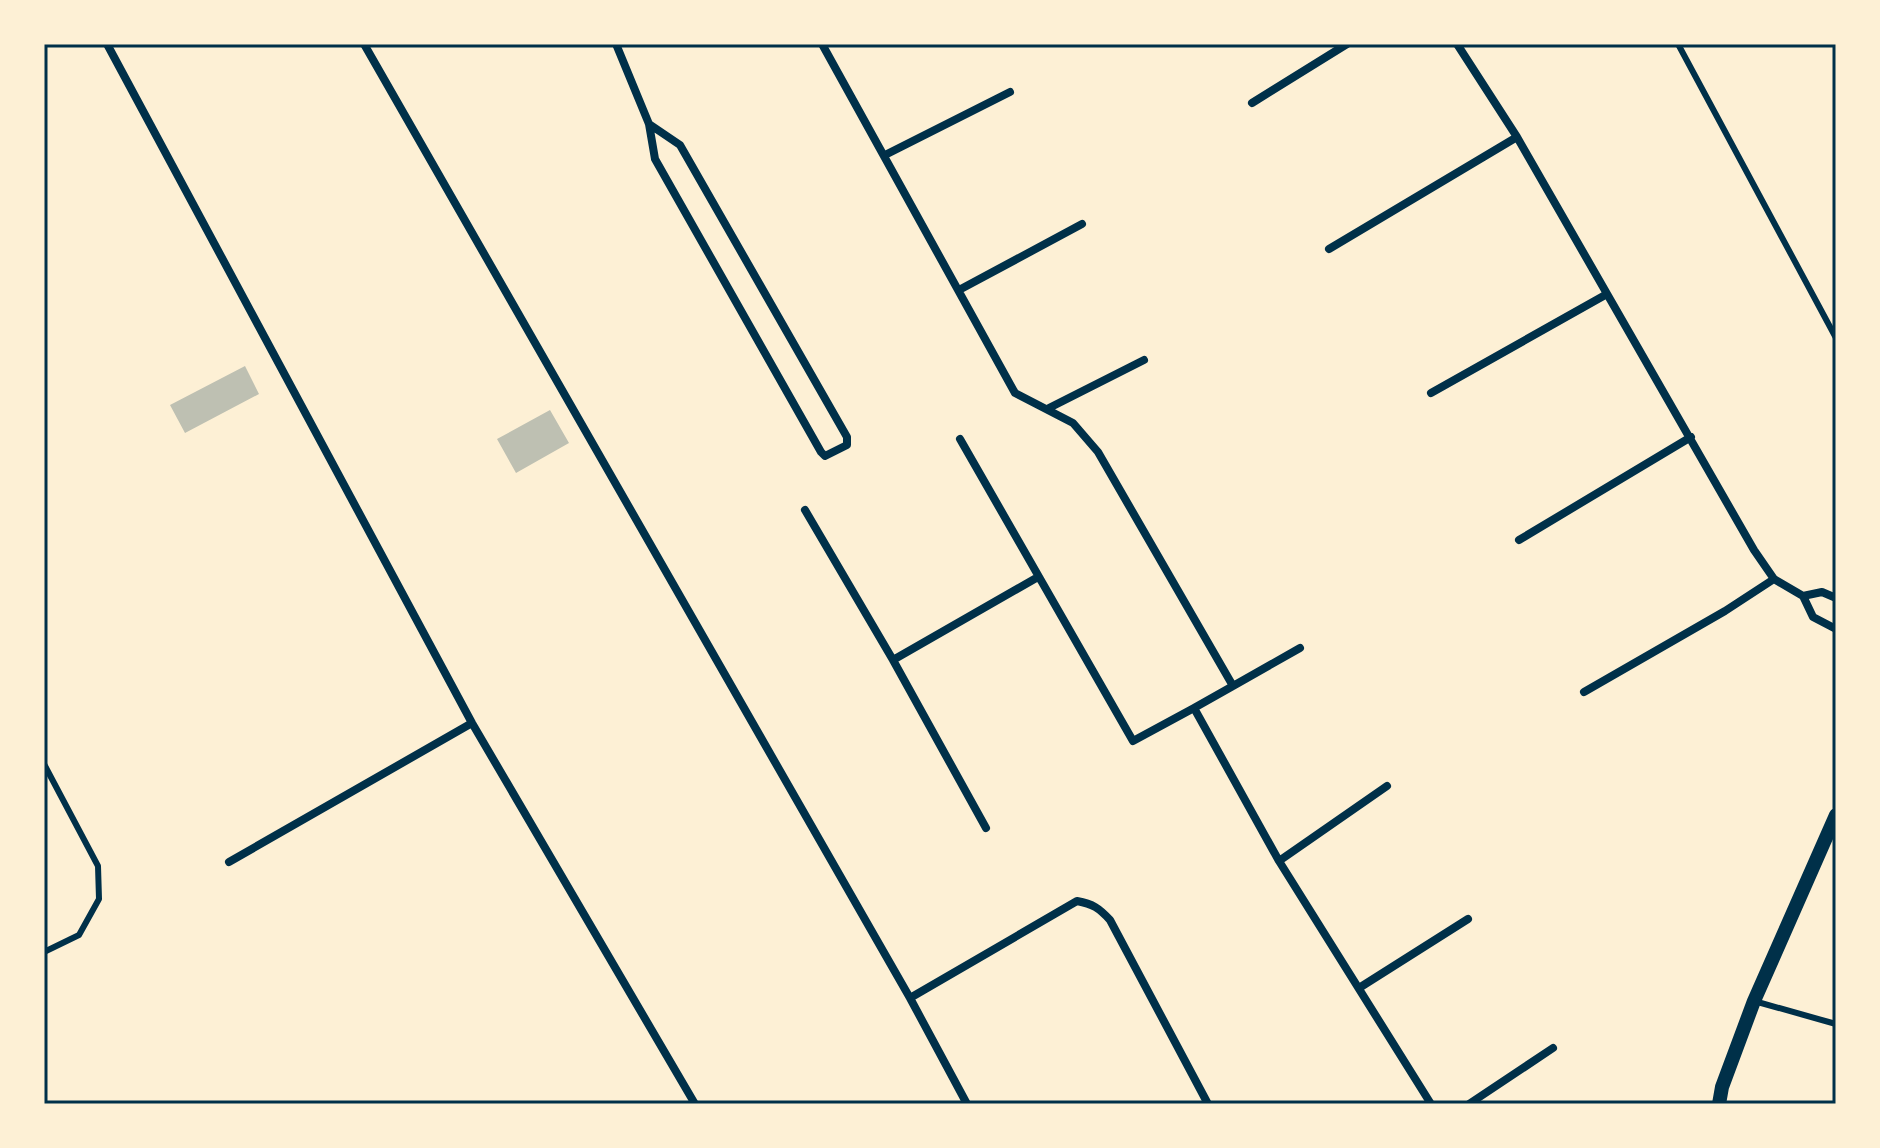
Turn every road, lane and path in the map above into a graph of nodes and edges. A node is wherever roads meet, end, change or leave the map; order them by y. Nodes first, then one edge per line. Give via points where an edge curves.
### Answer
1 (107, 44) edge
2 (364, 44) edge
3 (616, 44) edge
4 (822, 44) edge
5 (1347, 44) edge
6 (1457, 44) edge
7 (1678, 44) edge
8 (1010, 92) dead end
9 (1252, 103) dead end
10 (649, 124) junction
11 (1517, 137) junction
12 (885, 155) junction
13 (1082, 224) dead end
14 (1329, 249) dead end
15 (959, 290) junction
16 (1607, 294) junction
17 (1836, 338) edge
18 (1144, 360) dead end
19 (1431, 393) dead end
20 (1049, 408) junction
21 (1691, 437) junction
22 (960, 439) dead end
23 (805, 510) dead end
24 (1519, 540) dead end
25 (1038, 577) junction
26 (1774, 579) junction
27 (1803, 596) junction
28 (1836, 598) edge
29 (1836, 629) edge
30 (1300, 648) dead end
31 (893, 660) junction
32 (1233, 686) junction
33 (1584, 692) dead end
34 (1194, 708) junction
35 (472, 723) junction
36 (44, 764) edge
37 (1387, 786) dead end
38 (1836, 815) edge
39 (986, 828) dead end
40 (1279, 861) junction
41 (229, 862) dead end
42 (1468, 919) dead end
43 (44, 952) edge
44 (1359, 988) junction
45 (910, 998) junction
46 (1754, 1001) junction
47 (1836, 1024) edge
48 (1553, 1048) dead end
49 (695, 1104) edge
50 (967, 1104) edge
51 (1208, 1104) edge
52 (1431, 1104) edge
53 (1469, 1104) edge
54 (1719, 1104) edge

1 - 35 street
2 - 45 street
3 - 10 street
4 - 12 street
5 - 9 street
6 - 11 street
7 - 17 lane
8 - 12 street
10 - 10 street via 680,145 847,437 847,445 829,456 821,452 655,159
11 - 14 street
11 - 16 street
12 - 15 street
13 - 15 street
15 - 20 street via 1015,393
16 - 19 street
16 - 21 street
18 - 20 street
20 - 32 street via 1073,423 1098,452
21 - 24 street
21 - 26 street
22 - 25 street
23 - 31 street
25 - 31 street
25 - 34 street via 1133,741
26 - 27 street
26 - 33 street
27 - 28 street via 1822,592
27 - 29 street via 1813,617
30 - 32 street
31 - 39 street
32 - 34 street
34 - 40 street
35 - 41 street
35 - 49 street
36 - 43 lane via 98,866 99,899 79,935
37 - 40 street
38 - 46 street
40 - 44 street
42 - 44 street
44 - 52 street
45 - 50 street
45 - 51 street via 1077,901 1089,903 1110,920
46 - 47 lane
46 - 54 street
48 - 53 street

